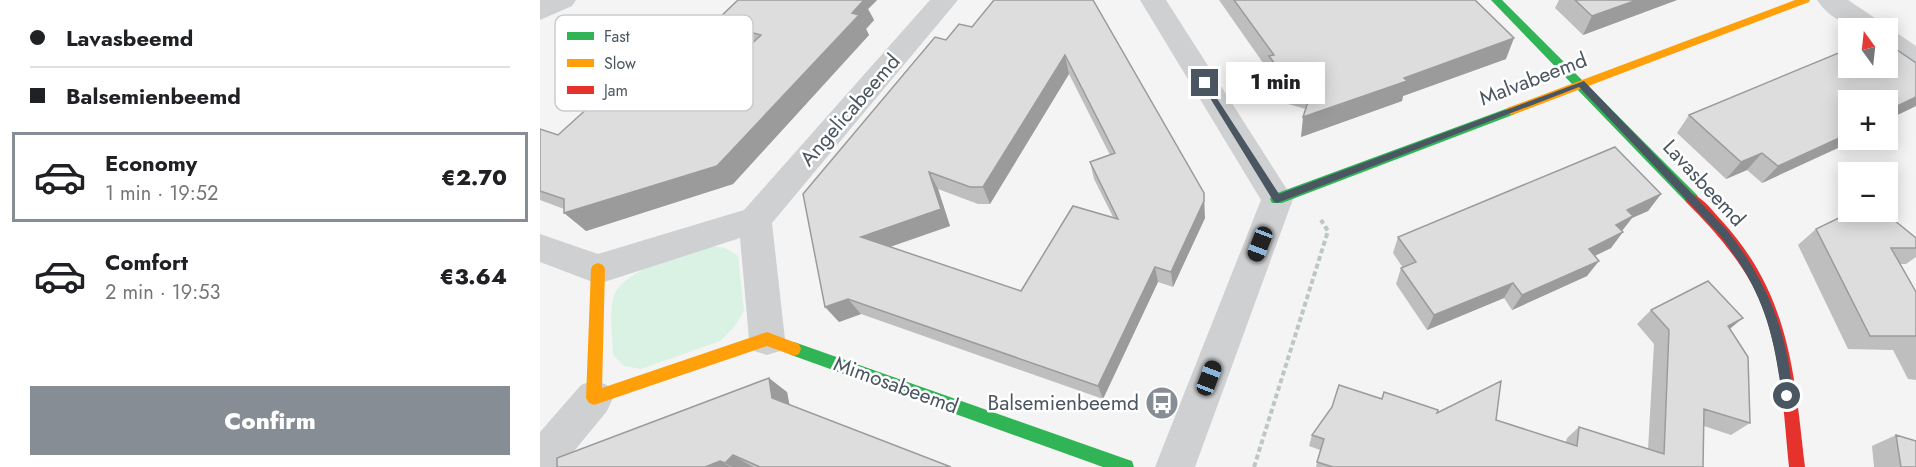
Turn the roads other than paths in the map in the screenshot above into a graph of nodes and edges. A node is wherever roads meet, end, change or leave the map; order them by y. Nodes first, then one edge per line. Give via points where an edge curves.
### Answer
1 (563, 0) edge
2 (945, 0) edge
3 (1153, 0) edge
4 (1497, 0) edge
5 (1805, 0) edge
6 (1830, 0) edge
7 (540, 11) edge
8 (1856, 18) edge
9 (1898, 48) edge
10 (1916, 60) edge
11 (1581, 83) junction
12 (1289, 194) junction
13 (755, 220) junction
14 (540, 248) edge
15 (598, 269) junction
16 (767, 339) junction
17 (594, 398) junction
18 (540, 462) edge
19 (1126, 467) edge
20 (1175, 467) edge
21 (1797, 467) edge

1 - 7 street
2 - 13 street, Angelicabeemd
3 - 12 street
4 - 11 street, Lavasbeemd
5 - 11 street, Malvabeemd
6 - 8 street
9 - 10 street
11 - 12 street, Malvabeemd
11 - 21 street, Lavasbeemd via 1742,256 1770,308 1781,348
12 - 20 street
13 - 15 street
13 - 16 street
14 - 15 street
15 - 17 street
16 - 17 street
16 - 19 street, Mimosabeemd
17 - 18 street

